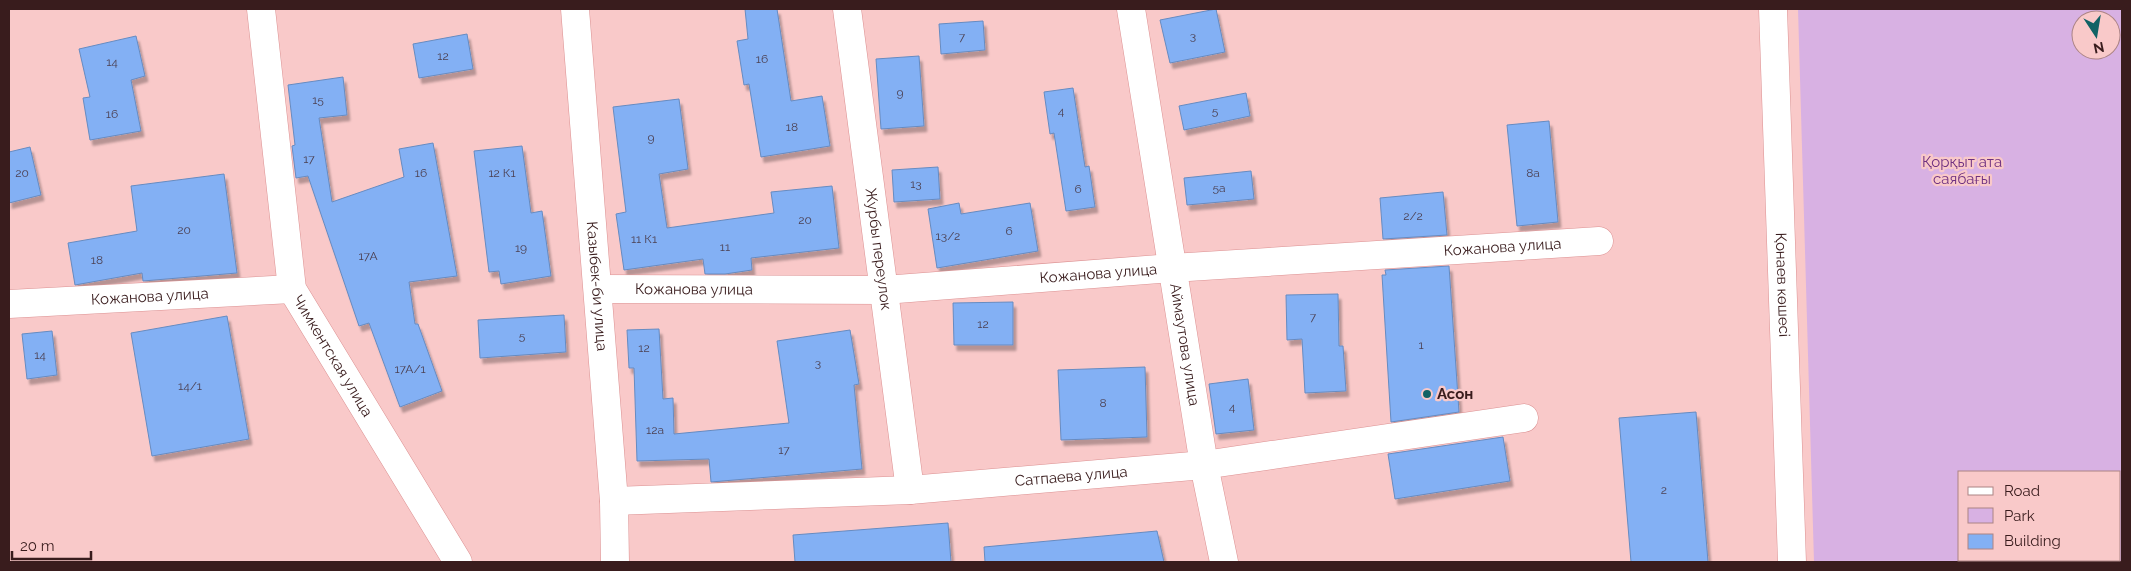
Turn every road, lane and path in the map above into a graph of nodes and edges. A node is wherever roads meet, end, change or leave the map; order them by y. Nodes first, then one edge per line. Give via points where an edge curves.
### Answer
1 (261, 9) edge
2 (575, 9) edge
3 (847, 9) edge
4 (1131, 9) edge
5 (1773, 9) edge
6 (1599, 241) dead end
7 (1172, 268) junction
8 (292, 289) junction
9 (598, 289) junction
10 (884, 290) junction
11 (9, 304) edge
12 (1524, 418) dead end
13 (1204, 465) junction
14 (910, 490) junction
15 (614, 501) junction
16 (618, 554) edge
17 (458, 562) edge
18 (1224, 562) edge
19 (1792, 562) edge

1 - 8 street, Чимкентская улица
2 - 9 street, Казыбек-би улица
3 - 10 street, Журбы переулок
4 - 7 street, Аймаутова улица
5 - 19 street, Қонаев көшесі
6 - 7 street, Кожанова улица
7 - 10 street, Кожанова улица
7 - 13 street, Аймаутова улица
8 - 11 street, Кожанова улица
8 - 17 street, Чимкентская улица
9 - 10 street, Кожанова улица
9 - 15 street, Казыбек-би улица
10 - 14 street, Журбы переулок
12 - 13 street, Сатпаева улица
13 - 14 street, Сатпаева улица
13 - 18 street, Аймаутова улица
14 - 15 street, Сатпаева улица
15 - 16 street, Казыбек-би улица

